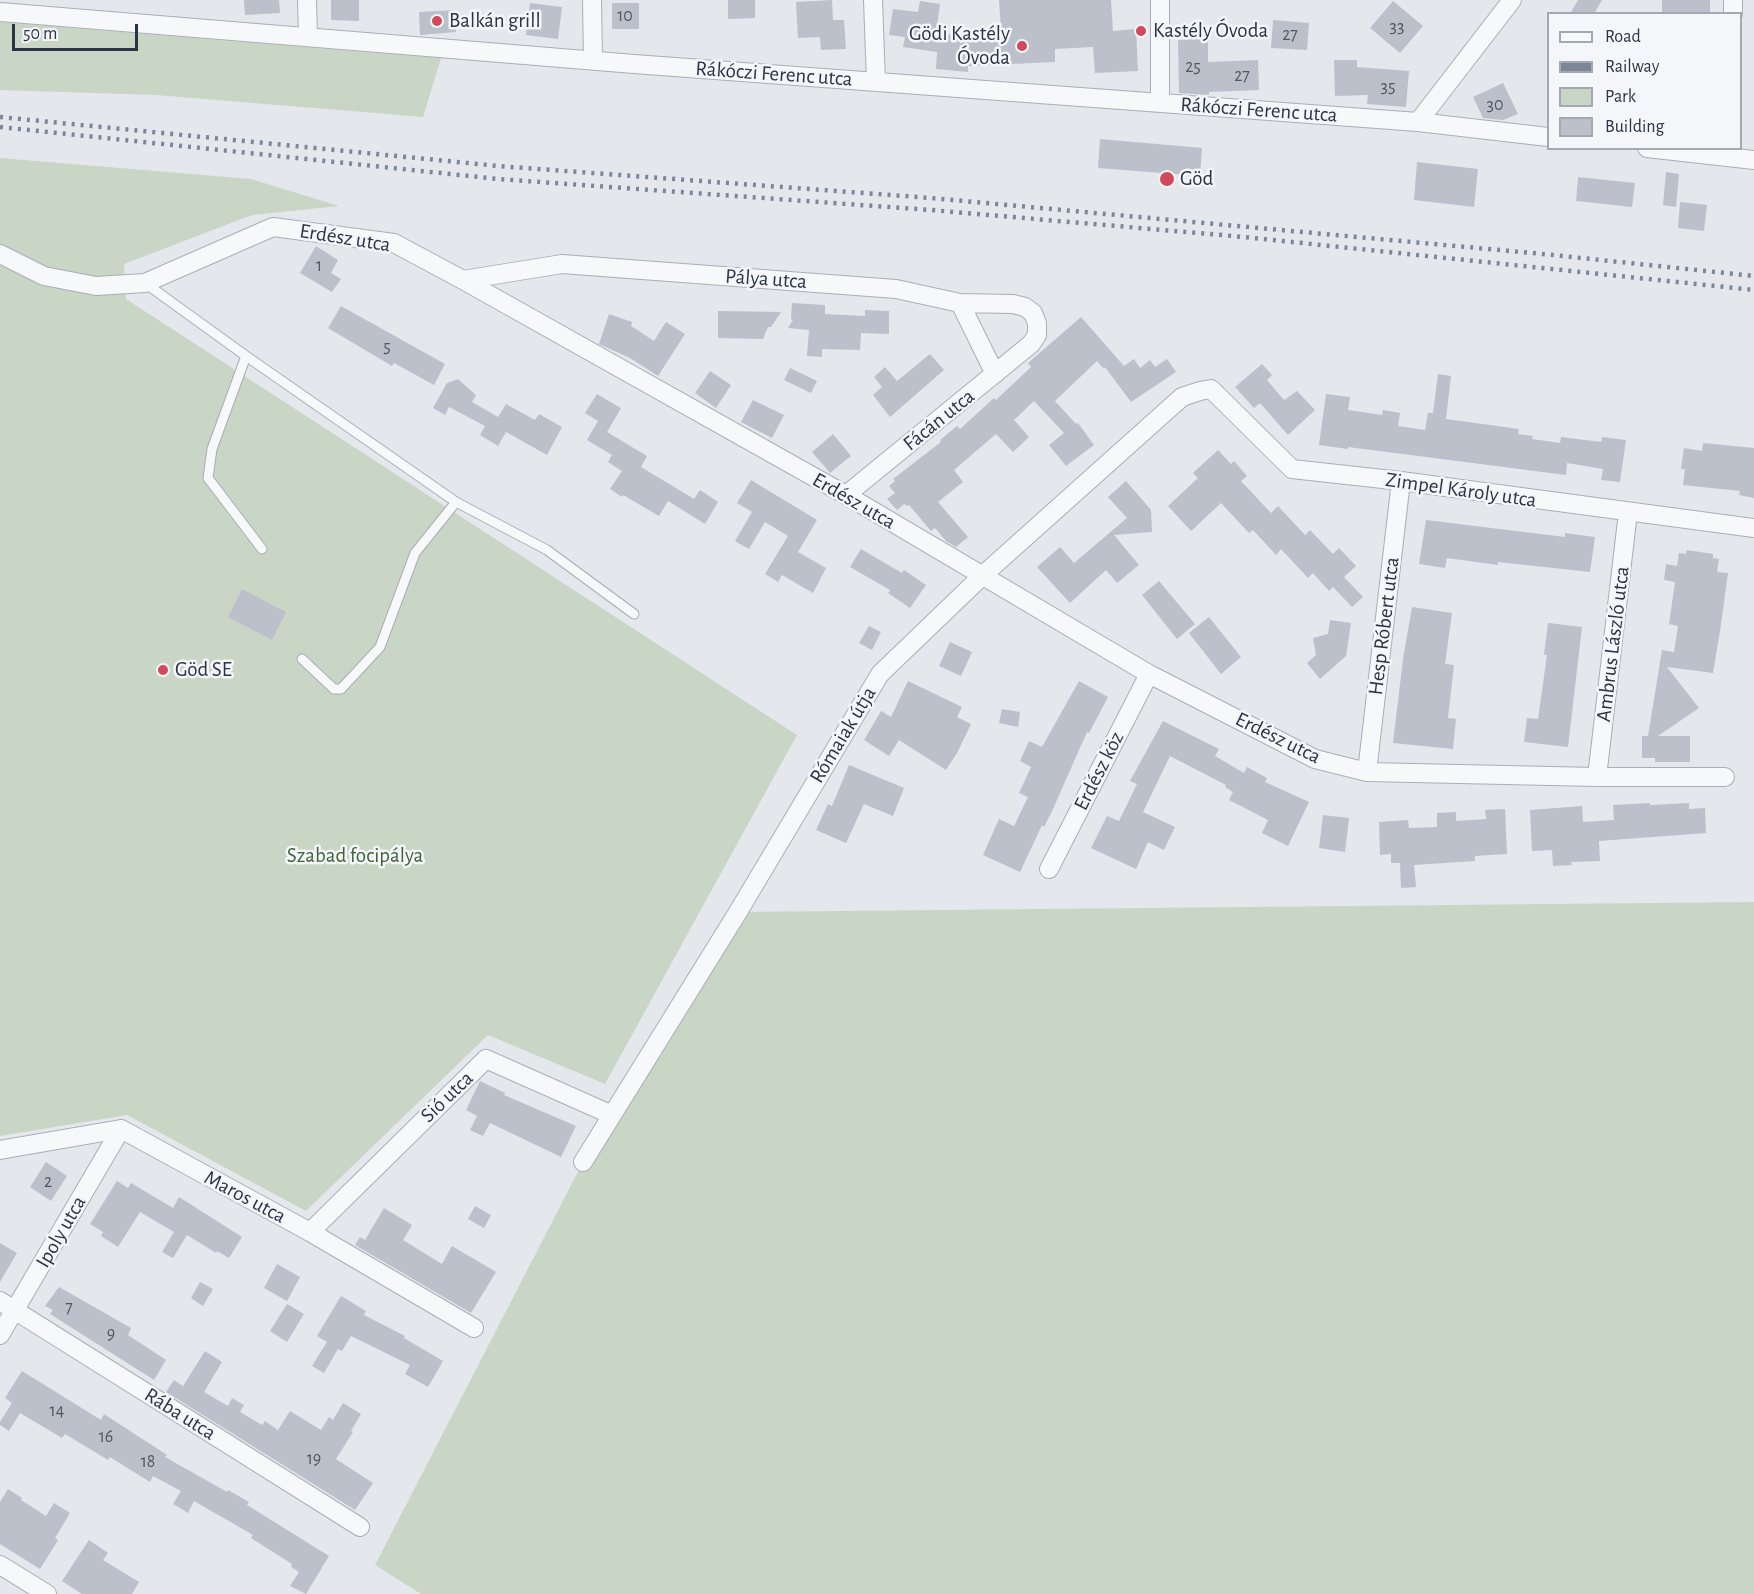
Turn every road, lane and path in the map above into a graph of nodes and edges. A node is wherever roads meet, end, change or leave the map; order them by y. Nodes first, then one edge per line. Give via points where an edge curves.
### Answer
1 (307, 0) edge
2 (592, 0) edge
3 (873, 0) edge
4 (1160, 0) edge
5 (1512, 0) edge
6 (0, 12) edge
7 (308, 37) junction
8 (593, 59) junction
9 (876, 82) junction
10 (1160, 103) junction
11 (1418, 122) junction
12 (1547, 137) edge
13 (1676, 150) edge
14 (1735, 154) edge
15 (1754, 160) edge
16 (0, 254) edge
17 (463, 280) junction
18 (146, 283) junction
19 (960, 303) junction
20 (1031, 344) joint
21 (246, 356) junction
22 (995, 374) junction
23 (1200, 391) joint
24 (1401, 481) junction
25 (846, 495) junction
26 (456, 502) junction
27 (1628, 512) junction
28 (1754, 528) edge
29 (262, 549) dead end
30 (982, 576) junction
31 (634, 614) dead end
32 (302, 659) dead end
33 (1149, 674) junction
34 (1367, 772) junction
35 (1598, 777) junction
36 (1725, 777) dead end
37 (1048, 869) dead end
38 (612, 1115) junction
39 (121, 1129) junction
40 (0, 1150) edge
41 (583, 1162) dead end
42 (310, 1232) junction
43 (7, 1306) edge
44 (474, 1329) dead end
45 (0, 1335) edge
46 (360, 1527) dead end
47 (0, 1565) edge
48 (47, 1594) edge

1 - 7 street
2 - 8 street
3 - 9 street
4 - 10 street
5 - 11 street
6 - 7 street, Rákóczi Ferenc utca
7 - 8 street, Rákóczi Ferenc utca
8 - 9 street, Rákóczi Ferenc utca
9 - 10 street, Rákóczi Ferenc utca
10 - 11 street, Rákóczi Ferenc utca
11 - 12 street, Rákóczi Ferenc utca
13 - 14 street
14 - 15 street
16 - 18 street, Erdész utca via 44,276 96,286
17 - 18 street, Erdész utca via 394,243 273,227
17 - 19 street, Pálya utca via 562,264 897,289
17 - 25 street, Erdész utca
18 - 21 lane
19 - 20 street, Pálya utca via 1025,307 1037,323 1037,335
19 - 22 street
20 - 22 street, Fácán utca
21 - 26 lane
21 - 29 lane via 212,450 208,478
22 - 25 street, Fácán utca
23 - 24 street, Zimpel Károly utca via 1211,389 1292,469
23 - 30 street, Rómaiak útja via 1182,397
24 - 27 street, Zimpel Károly utca
24 - 34 street, Hesp Róbert utca
25 - 30 street, Erdész utca
26 - 31 lane via 547,549
26 - 32 lane via 415,552 380,647 341,689 334,689
27 - 28 street, Zimpel Károly utca
27 - 35 street, Ambrus László utca
30 - 33 street, Erdész utca
30 - 38 street, Rómaiak útja via 880,674
33 - 34 street, Erdész utca via 1315,759
33 - 37 street, Erdész köz
34 - 35 street, Erdész utca
35 - 36 street, Erdész utca
38 - 41 street, Rómaiak útja
38 - 42 street, Sió utca via 486,1059
39 - 40 street
39 - 42 street, Maros utca
39 - 43 street, Ipoly utca
42 - 44 street, Maros utca
43 - 45 street, Ipoly utca
43 - 46 street, Rába utca
47 - 48 street

